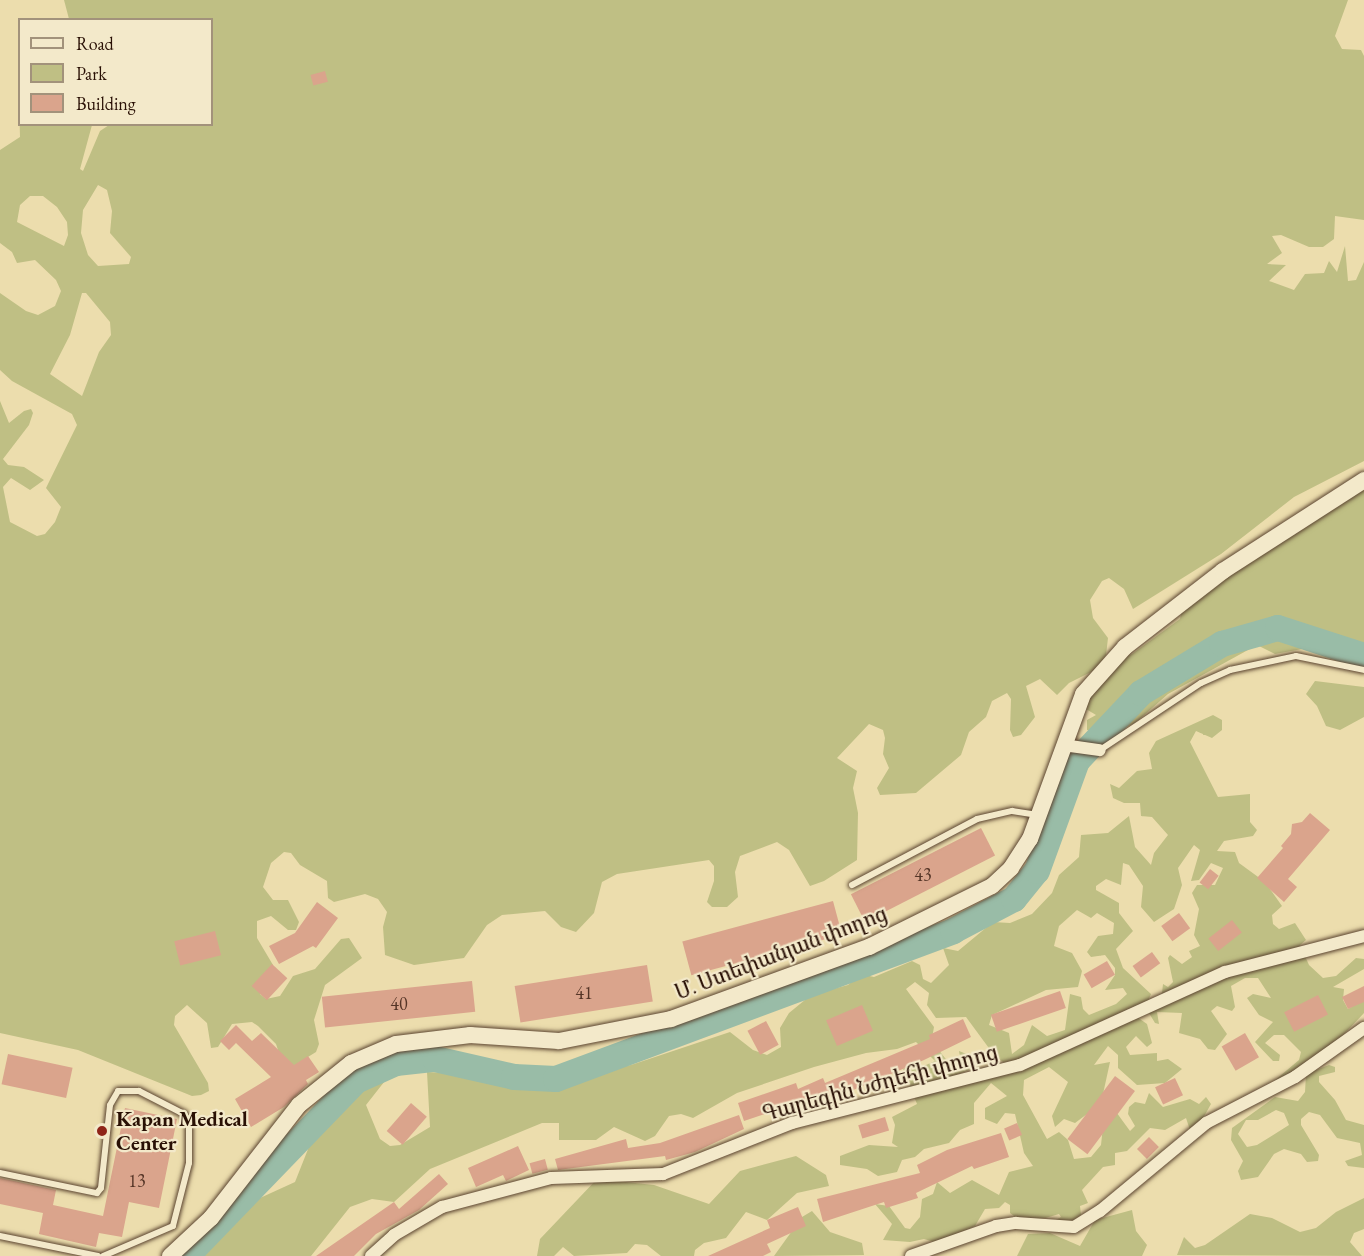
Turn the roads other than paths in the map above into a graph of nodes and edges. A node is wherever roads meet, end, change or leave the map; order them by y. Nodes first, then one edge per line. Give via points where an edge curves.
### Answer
1 (1364, 480) edge
2 (1364, 670) edge
3 (1063, 745) junction
4 (1100, 750) joint
5 (1039, 815) junction
6 (852, 885) dead end
7 (1364, 936) edge
8 (1364, 1028) edge
9 (0, 1173) edge
10 (0, 1236) edge
11 (98, 1256) edge
12 (103, 1256) edge
13 (170, 1256) edge
14 (371, 1256) edge
15 (911, 1256) edge

1 - 3 street, Մ․ Ստեփանյան փողոց via 1223,571 1125,646 1083,694
2 - 4 lane via 1296,656 1230,670 1201,683
3 - 4 street
3 - 5 street, Մ․ Ստեփանյան փողոց
5 - 6 lane via 1012,811 977,819
5 - 13 street, Մ․ Ստեփանյան փողոց via 1030,839 1011,868 992,886 869,947 671,1019 559,1041 470,1035 396,1044 351,1063 298,1106 211,1218
7 - 14 street, Գարեգին Նժդեհի փողոց via 1226,972 1020,1065 792,1123 663,1174 550,1178 442,1207 394,1235
8 - 15 street via 1295,1077 1206,1123 1101,1211 1074,1227 1016,1223 996,1226
9 - 12 lane via 97,1193 101,1188 110,1105 118,1091 139,1091 184,1114 189,1123 189,1163 173,1226
10 - 11 lane

